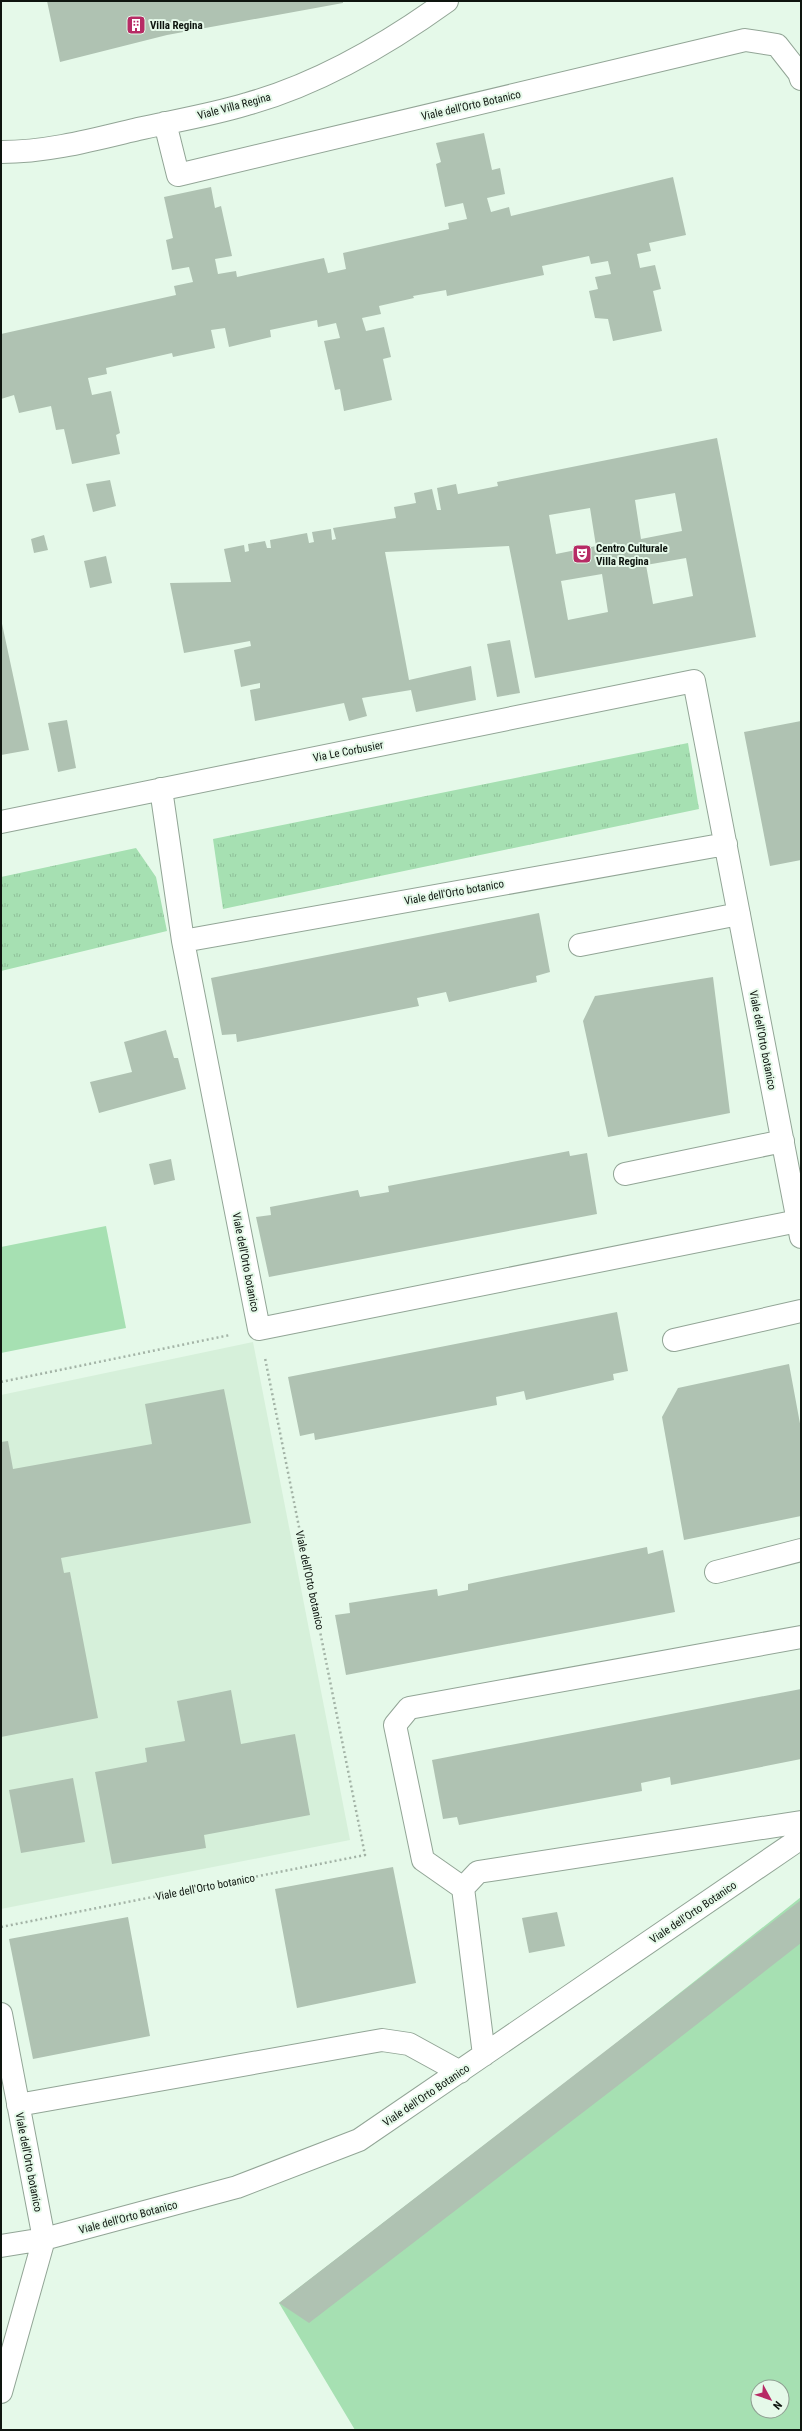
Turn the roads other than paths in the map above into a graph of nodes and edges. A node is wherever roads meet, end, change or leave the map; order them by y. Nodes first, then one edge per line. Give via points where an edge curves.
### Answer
1 (447, 1) edge
2 (801, 79) edge
3 (165, 123) junction
4 (1, 152) edge
5 (694, 681) joint
6 (161, 789) junction
7 (1, 822) edge
8 (726, 844) junction
9 (738, 914) junction
10 (183, 941) junction
11 (580, 945) dead end
12 (782, 1141) junction
13 (625, 1174) dead end
14 (800, 1229) edge
15 (801, 1311) edge
16 (674, 1340) dead end
17 (801, 1550) edge
18 (716, 1572) dead end
19 (801, 1637) edge
20 (801, 1822) edge
21 (801, 1838) edge
22 (463, 1888) junction
23 (1, 2014) edge
24 (484, 2055) junction
25 (460, 2072) junction
26 (18, 2105) junction
27 (44, 2239) junction
28 (1, 2246) edge
29 (1, 2392) edge

1 - 3 street, Viale Villa Regina via 411,27 352,61 298,87 247,104
2 - 3 street, Viale dell'Orto Botanico via 799,72 777,45 745,40 178,175
3 - 4 street, Viale Villa Regina via 29,152
5 - 6 street, Via Le Corbusier
5 - 8 street, Viale dell'Orto botanico
6 - 7 street, Via Le Corbusier
6 - 10 street, Viale dell'Orto botanico
8 - 9 street, Viale dell'Orto botanico
8 - 10 street, Viale dell'Orto botanico
9 - 11 street
9 - 12 street, Viale dell'Orto botanico
10 - 14 street, Viale dell'Orto botanico via 259,1330
12 - 13 street
12 - 14 street, Viale dell'Orto botanico
15 - 16 street
17 - 18 street
19 - 22 street via 409,1708 395,1725 423,1860
20 - 22 street via 478,1872
21 - 24 street, Viale dell'Orto Botanico
22 - 24 street
23 - 26 street, Viale dell'Orto botanico
24 - 25 street, Viale dell'Orto Botanico
25 - 26 street via 409,2044 382,2040
25 - 27 street, Viale dell'Orto Botanico via 359,2140 237,2187
26 - 27 street, Viale dell'Orto botanico
27 - 28 street, Viale dell'Orto Botanico
27 - 29 street

